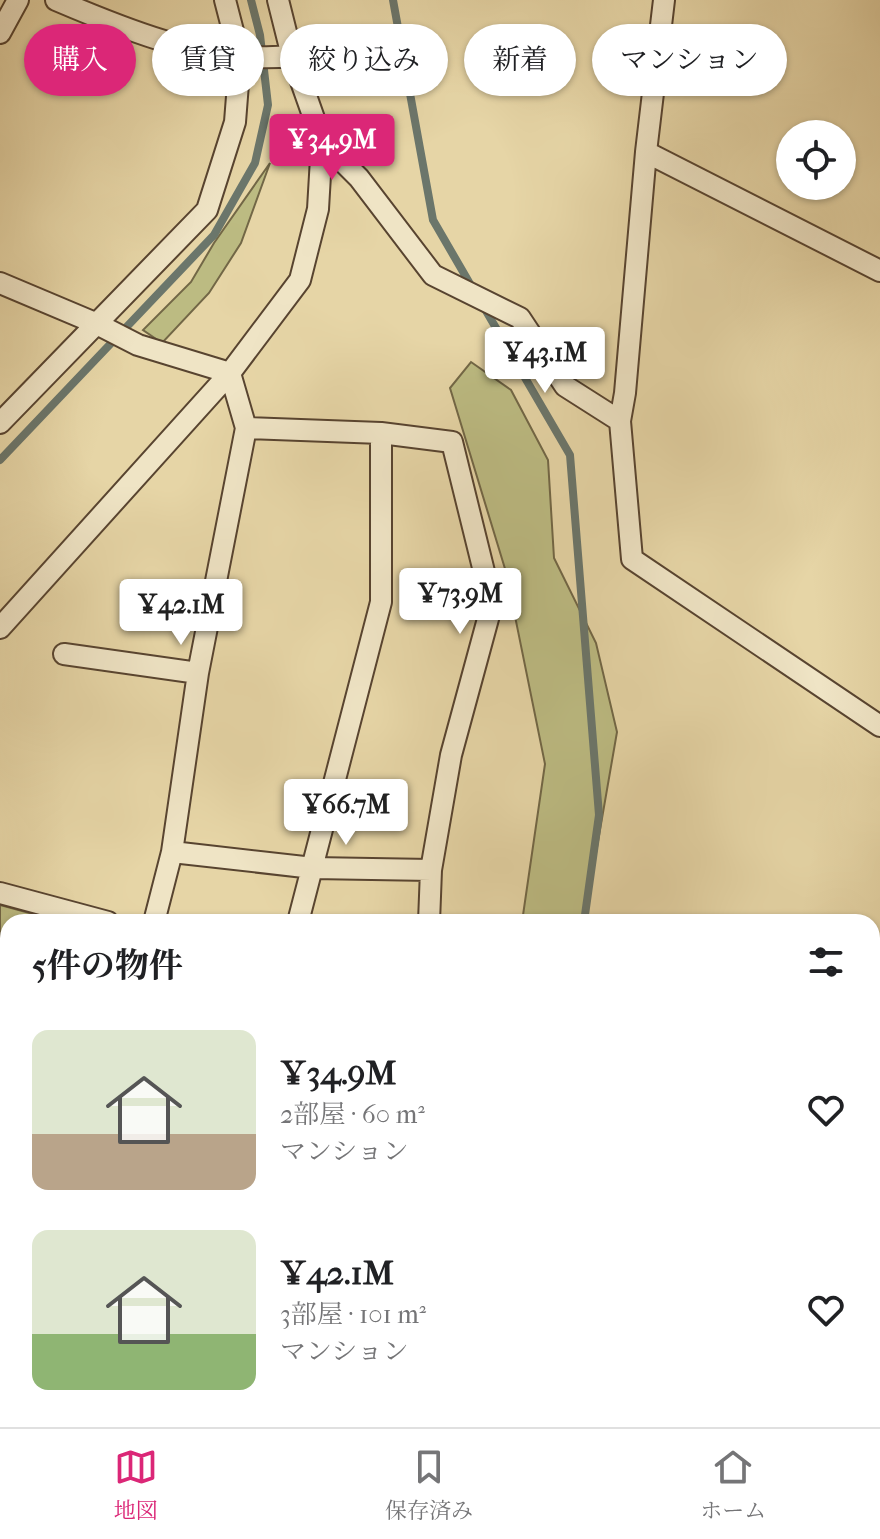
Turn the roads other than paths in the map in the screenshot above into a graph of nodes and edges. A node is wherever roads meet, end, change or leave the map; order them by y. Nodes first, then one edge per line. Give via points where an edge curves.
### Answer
1 (18, 0) edge
2 (56, 0) edge
3 (225, 0) edge
4 (278, 0) edge
5 (664, 0) edge
6 (231, 24) edge
7 (284, 24) edge
8 (0, 33) edge
9 (152, 38) edge
10 (237, 96) edge
11 (306, 96) edge
12 (322, 141) junction
13 (646, 152) junction
14 (880, 271) edge
15 (0, 283) edge
16 (102, 327) junction
17 (230, 373) junction
18 (620, 421) junction
19 (0, 423) edge
20 (246, 428) junction
21 (381, 433) junction
22 (0, 628) edge
23 (64, 654) dead end
24 (198, 673) junction
25 (880, 726) edge
26 (172, 852) junction
27 (313, 868) junction
28 (431, 870) junction
29 (0, 893) edge
30 (78, 914) edge
31 (156, 914) edge
32 (300, 914) edge
33 (429, 914) edge

1 - 8 street
2 - 9 street
3 - 6 street
4 - 7 street
5 - 13 street
10 - 16 street via 235,122 207,210
11 - 12 street
12 - 17 street via 318,209 300,280
12 - 18 street via 359,178 433,275 520,318 565,386
13 - 14 street
13 - 18 street
15 - 16 street
16 - 17 street via 138,345
16 - 19 street
17 - 20 street
17 - 22 street
18 - 25 street via 632,559
20 - 21 street
20 - 24 street
21 - 27 street via 381,602
21 - 28 street via 452,442 492,604 451,755
23 - 24 street
24 - 26 street
26 - 27 street
26 - 31 street
27 - 28 street
27 - 32 street
28 - 33 street
29 - 30 street

